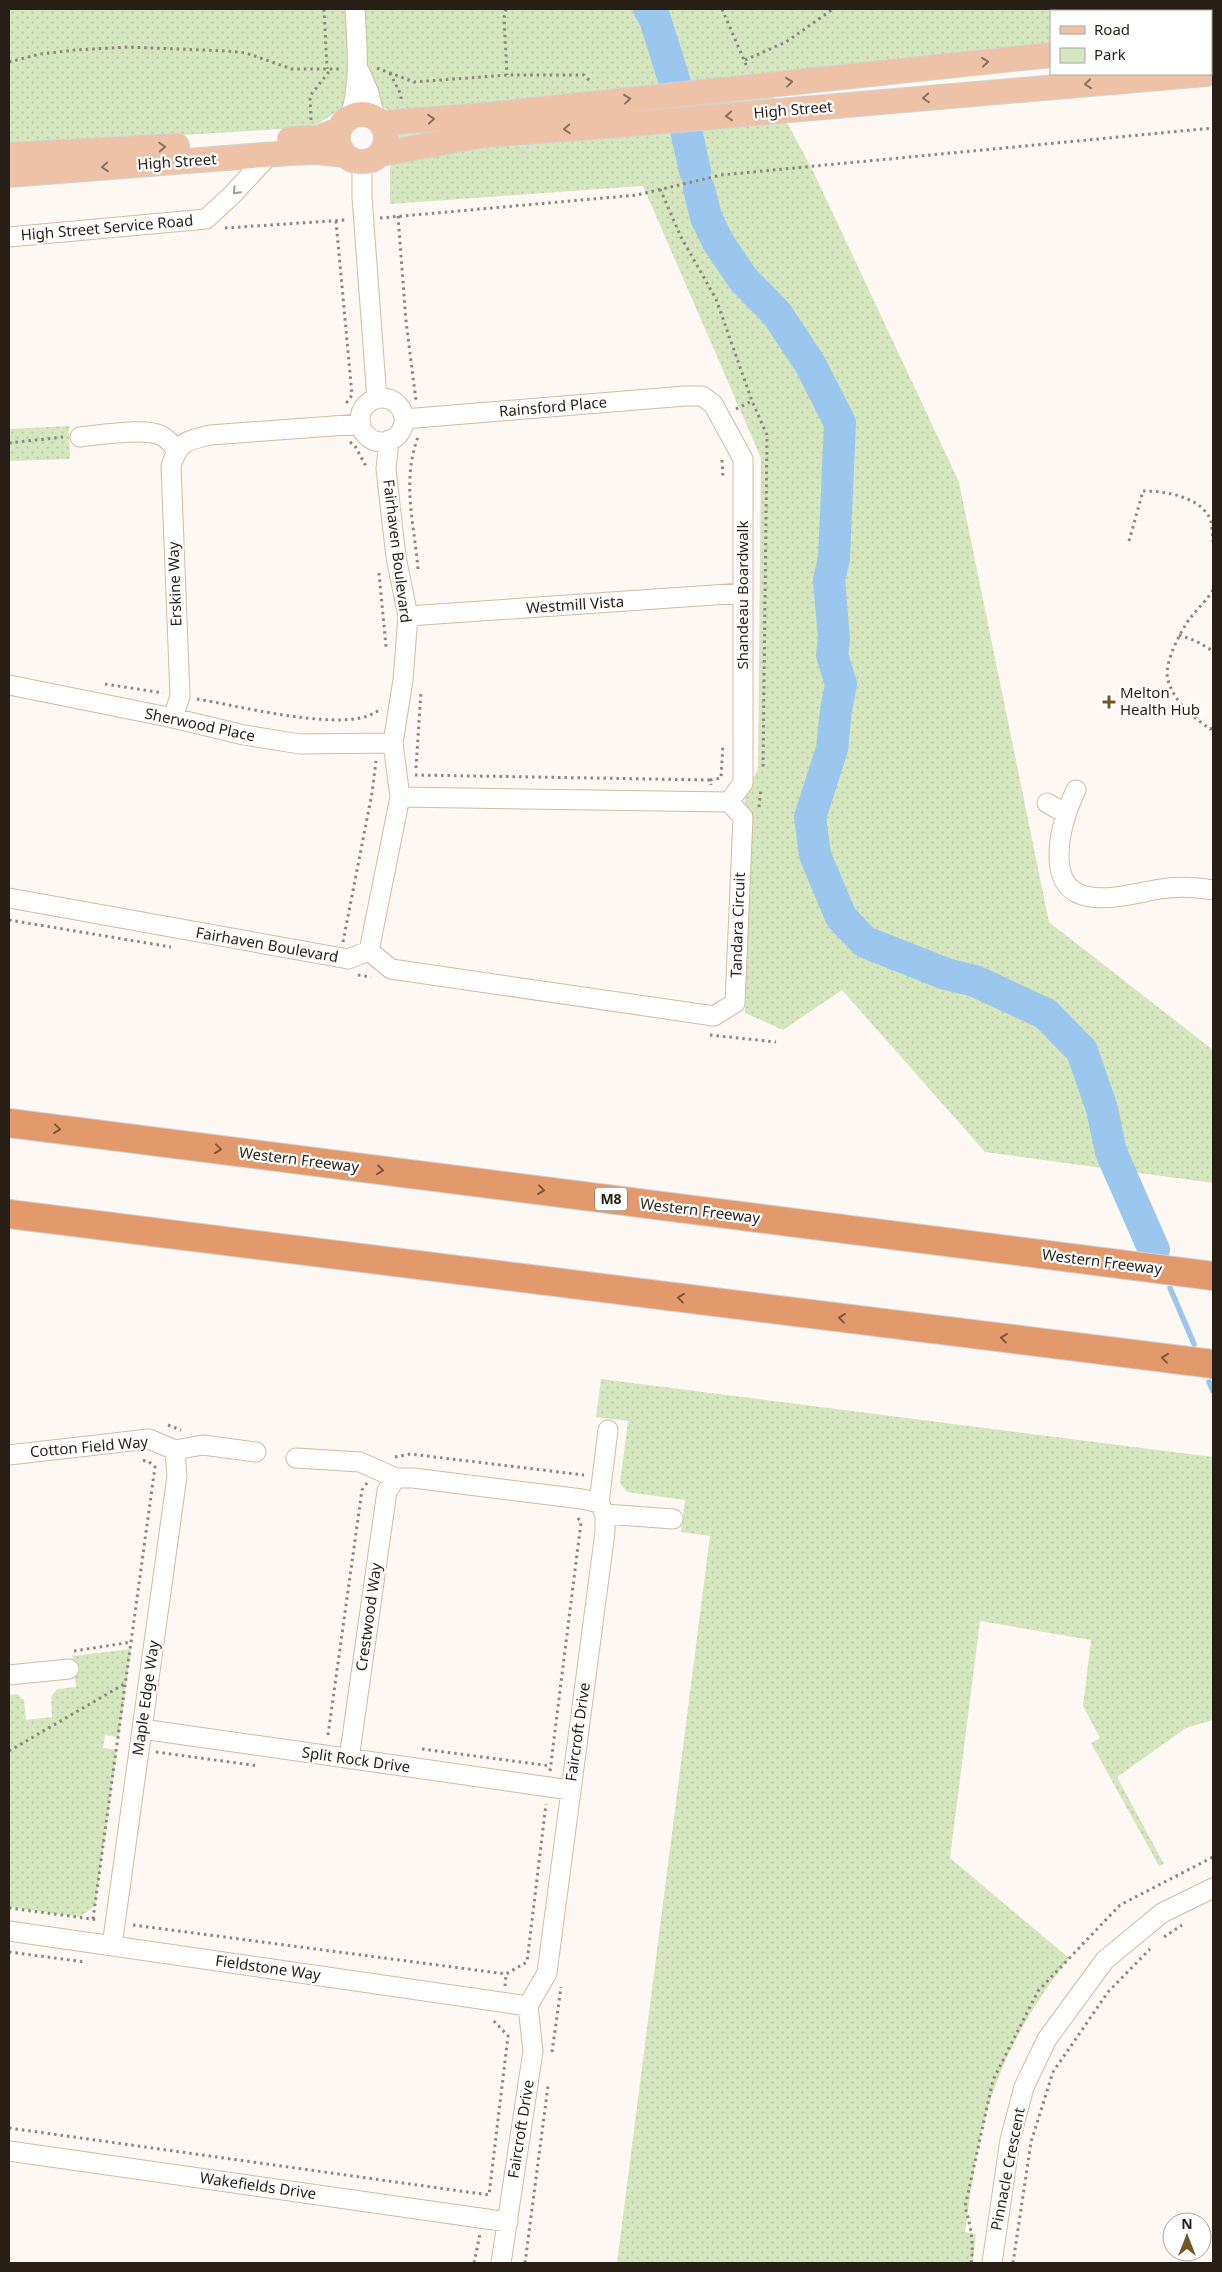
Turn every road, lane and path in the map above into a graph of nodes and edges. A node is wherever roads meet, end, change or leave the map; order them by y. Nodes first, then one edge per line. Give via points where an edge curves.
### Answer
1 (324, 9) edge
2 (355, 9) edge
3 (506, 9) edge
4 (722, 9) edge
5 (833, 9) edge
6 (1050, 55) edge
7 (9, 62) edge
8 (367, 68) junction
9 (327, 69) junction
10 (507, 75) junction
11 (1194, 75) edge
12 (596, 86) dead end
13 (378, 120) junction
14 (345, 123) junction
15 (1213, 128) edge
16 (9, 155) edge
17 (269, 155) junction
18 (363, 157) junction
19 (9, 175) edge
20 (364, 219) junction
21 (336, 221) junction
22 (220, 231) dead end
23 (9, 237) edge
24 (702, 396) joint
25 (377, 399) junction
26 (404, 419) junction
27 (354, 425) junction
28 (80, 437) joint
29 (389, 440) junction
30 (9, 443) edge
31 (176, 450) junction
32 (369, 472) dead end
33 (1129, 541) dead end
34 (1213, 542) edge
35 (379, 569) dead end
36 (1213, 590) edge
37 (742, 593) junction
38 (408, 616) junction
39 (1179, 636) junction
40 (1213, 651) edge
41 (386, 656) dead end
42 (100, 683) dead end
43 (9, 685) edge
44 (180, 696) junction
45 (173, 718) junction
46 (1213, 728) edge
47 (386, 743) junction
48 (1076, 790) dead end
49 (400, 797) junction
50 (729, 802) junction
51 (1047, 803) dead end
52 (1065, 813) junction
53 (1213, 890) edge
54 (9, 898) edge
55 (369, 951) junction
56 (340, 958) junction
57 (9, 1123) edge
58 (9, 1214) edge
59 (1213, 1276) edge
60 (1213, 1364) edge
61 (608, 1430) dead end
62 (174, 1450) junction
63 (256, 1452) dead end
64 (9, 1455) edge
65 (296, 1458) dead end
66 (132, 1461) dead end
67 (378, 1470) junction
68 (396, 1478) junction
69 (602, 1480) junction
70 (602, 1508) junction
71 (573, 1513) dead end
72 (673, 1519) dead end
73 (154, 1639) junction
74 (131, 1642) junction
75 (69, 1668) joint
76 (150, 1668) junction
77 (9, 1675) edge
78 (125, 1683) junction
79 (142, 1730) junction
80 (328, 1735) dead end
81 (9, 1751) edge
82 (349, 1759) junction
83 (548, 1787) junction
84 (570, 1790) junction
85 (1213, 1888) edge
86 (9, 1908) edge
87 (1187, 1921) dead end
88 (132, 1925) dead end
89 (9, 1930) edge
90 (1163, 1938) dead end
91 (1155, 1943) dead end
92 (112, 1946) junction
93 (9, 1952) edge
94 (88, 1963) dead end
95 (562, 1982) dead end
96 (528, 2006) junction
97 (484, 2018) dead end
98 (551, 2060) dead end
99 (549, 2079) dead end
100 (9, 2128) edge
101 (9, 2151) edge
102 (508, 2222) junction
103 (501, 2263) edge
104 (525, 2263) edge
105 (992, 2263) edge
106 (1013, 2263) edge

1 - 9 path
2 - 8 street
3 - 10 path
4 - 5 path via 745,60 786,42
13 -> 6 main road, High Street via 486,115
7 - 9 path via 40,54 128,47 246,53 292,69
8 - 9 path
8 - 10 path via 414,82
8 - 13 street via 369,93
8 - 14 street
10 - 12 path via 584,75
11 -> 18 main road, High Street via 484,135
13 - 14 main road via 358,114
13 - 18 main road via 387,139
16 -> 14 main road, High Street via 318,138
14 - 18 main road via 339,147
15 - 20 path via 721,175 637,195
17 - 18 main road, High Street via 317,152
17 -> 19 main road, High Street
17 -> 23 street, High Street Service Road via 206,219
18 - 20 street
20 - 21 path
20 - 25 street
21 - 22 path via 227,226
21 - 27 path via 352,395 347,402
24 - 26 street, Rainsford Place
24 - 37 street, Shandeau Boardwalk via 713,404 743,459
25 - 26 street via 392,400 402,411
25 - 27 street via 370,401 362,410
26 - 29 street via 399,433
27 - 29 street via 374,440
27 - 31 street via 210,435 191,440
27 - 32 path via 348,441 356,446
28 - 30 path
28 - 31 street via 150,433 162,436
29 - 38 street, Fairhaven Boulevard via 386,469 396,557
31 - 44 street, Erskine Way via 170,466
33 - 34 path via 1143,491 1154,491 1199,504 1210,516
35 - 41 path
36 - 39 path
37 - 38 street, Westmill Vista
37 - 50 street, Shandeau Boardwalk via 743,783
38 - 47 street, Fairhaven Boulevard via 403,680
39 - 40 path
39 - 46 path via 1173,644 1167,679 1191,716
42 - 44 path
43 - 45 street, Sherwood Place
44 - 45 street, Erskine Way
44 - 47 path via 298,717 345,720 368,716 383,708
45 - 47 street, Sherwood Place via 300,744
47 - 49 street, Fairhaven Boulevard
47 - 56 path via 372,793
48 - 52 street
49 - 50 street
49 - 55 street, Fairhaven Boulevard
50 - 55 street, Tandara Circuit via 742,817 735,1003 714,1016 391,969
51 - 52 street
52 - 53 street via 1059,868 1064,881 1075,891 1086,896 1121,898 1186,886
54 - 56 street, Fairhaven Boulevard
55 - 56 street, Fairhaven Boulevard via 348,959
57 -> 59 highway, Western Freeway / M8
60 -> 58 highway
61 - 69 street, Faircroft Drive
62 - 63 street via 203,1445
62 - 64 street, Cotton Field Way via 149,1439
62 - 73 street, Maple Edge Way via 177,1476
65 - 67 street via 360,1462
66 - 74 path via 148,1461 155,1467
67 - 68 street
67 - 69 path via 390,1458 410,1454 583,1474
67 - 80 path via 362,1490
68 - 70 street via 554,1495
68 - 82 street, Crestwood Way via 387,1491
69 - 70 street, Faircroft Drive
70 - 72 street
70 - 84 street, Faircroft Drive via 605,1532
71 - 83 path via 581,1522
73 - 74 path
73 - 76 street, Maple Edge Way
74 - 75 path via 74,1651
74 - 78 path
75 - 77 street
76 - 78 path
76 - 79 street, Maple Edge Way
78 - 81 path
78 - 86 path via 93,1919
79 - 82 street, Split Rock Drive
79 - 92 street, Maple Edge Way
82 - 83 street, Split Rock Drive
83 - 84 street, Split Rock Drive
83 - 88 path via 527,1962 506,1974
84 - 96 street, Faircroft Drive via 547,1973
85 - 105 street, Pinnacle Crescent via 1162,1912 1105,1960 1047,2038 1024,2087 1010,2140
87 - 90 path
89 - 92 street, Fieldstone Way
91 - 106 path via 1108,1992 1053,2072 1031,2142
92 - 96 street, Fieldstone Way
93 - 94 path
95 - 98 path
96 - 102 street, Faircroft Drive via 533,2051
97 - 100 path via 494,2020 508,2036 489,2195
99 - 104 path
101 - 102 street, Wakefields Drive
102 - 103 street, Faircroft Drive

